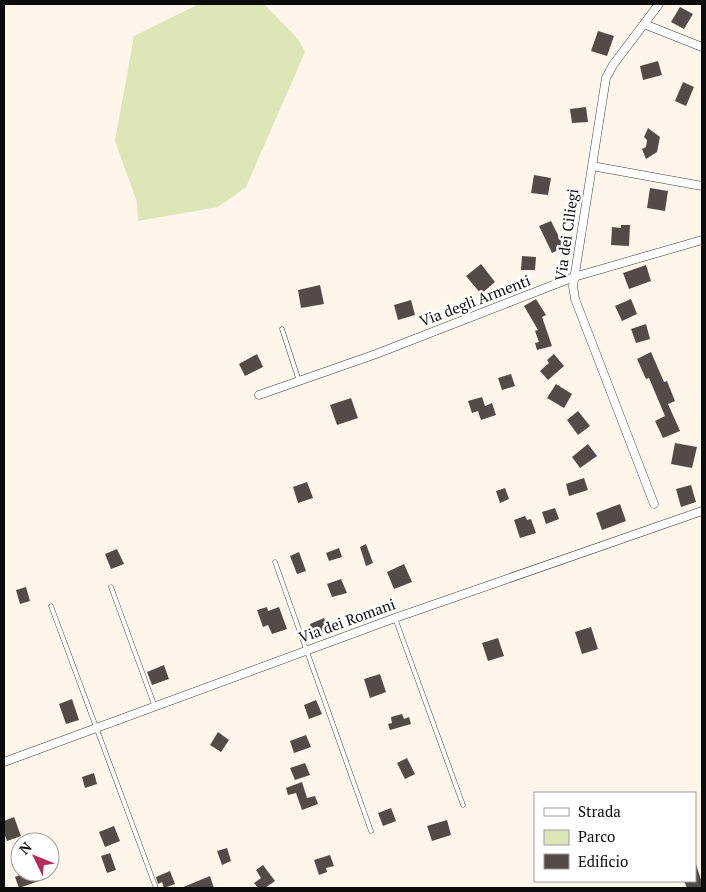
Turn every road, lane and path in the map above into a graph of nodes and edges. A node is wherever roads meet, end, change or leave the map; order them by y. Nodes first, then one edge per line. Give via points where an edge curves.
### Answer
1 (659, 4) edge
2 (644, 24) junction
3 (702, 47) edge
4 (592, 166) junction
5 (702, 186) edge
6 (702, 240) edge
7 (574, 277) junction
8 (282, 329) dead end
9 (299, 381) junction
10 (259, 395) dead end
11 (654, 504) dead end
12 (702, 511) edge
13 (275, 562) dead end
14 (111, 587) dead end
15 (51, 606) dead end
16 (395, 618) junction
17 (307, 650) junction
18 (155, 706) junction
19 (96, 728) junction
20 (4, 762) edge
21 (463, 805) dead end
22 (371, 831) dead end
23 (156, 888) edge

1 - 2 street, Via dei Ciliegi
2 - 3 street
2 - 4 street, Via dei Ciliegi via 608,75
4 - 5 street
4 - 7 street, Via dei Ciliegi
6 - 7 street, Via degli Armenti
7 - 9 street, Via degli Armenti
7 - 11 street, Via dei Ciliegi via 575,298
8 - 9 lane
9 - 10 street, Via degli Armenti
12 - 16 street, Via dei Romani
13 - 17 lane
14 - 18 lane
15 - 19 lane
16 - 17 street, Via dei Romani
16 - 21 lane
17 - 18 street, Via dei Romani
17 - 22 lane
18 - 19 street, Via dei Romani
19 - 20 street, Via dei Romani
19 - 23 lane

